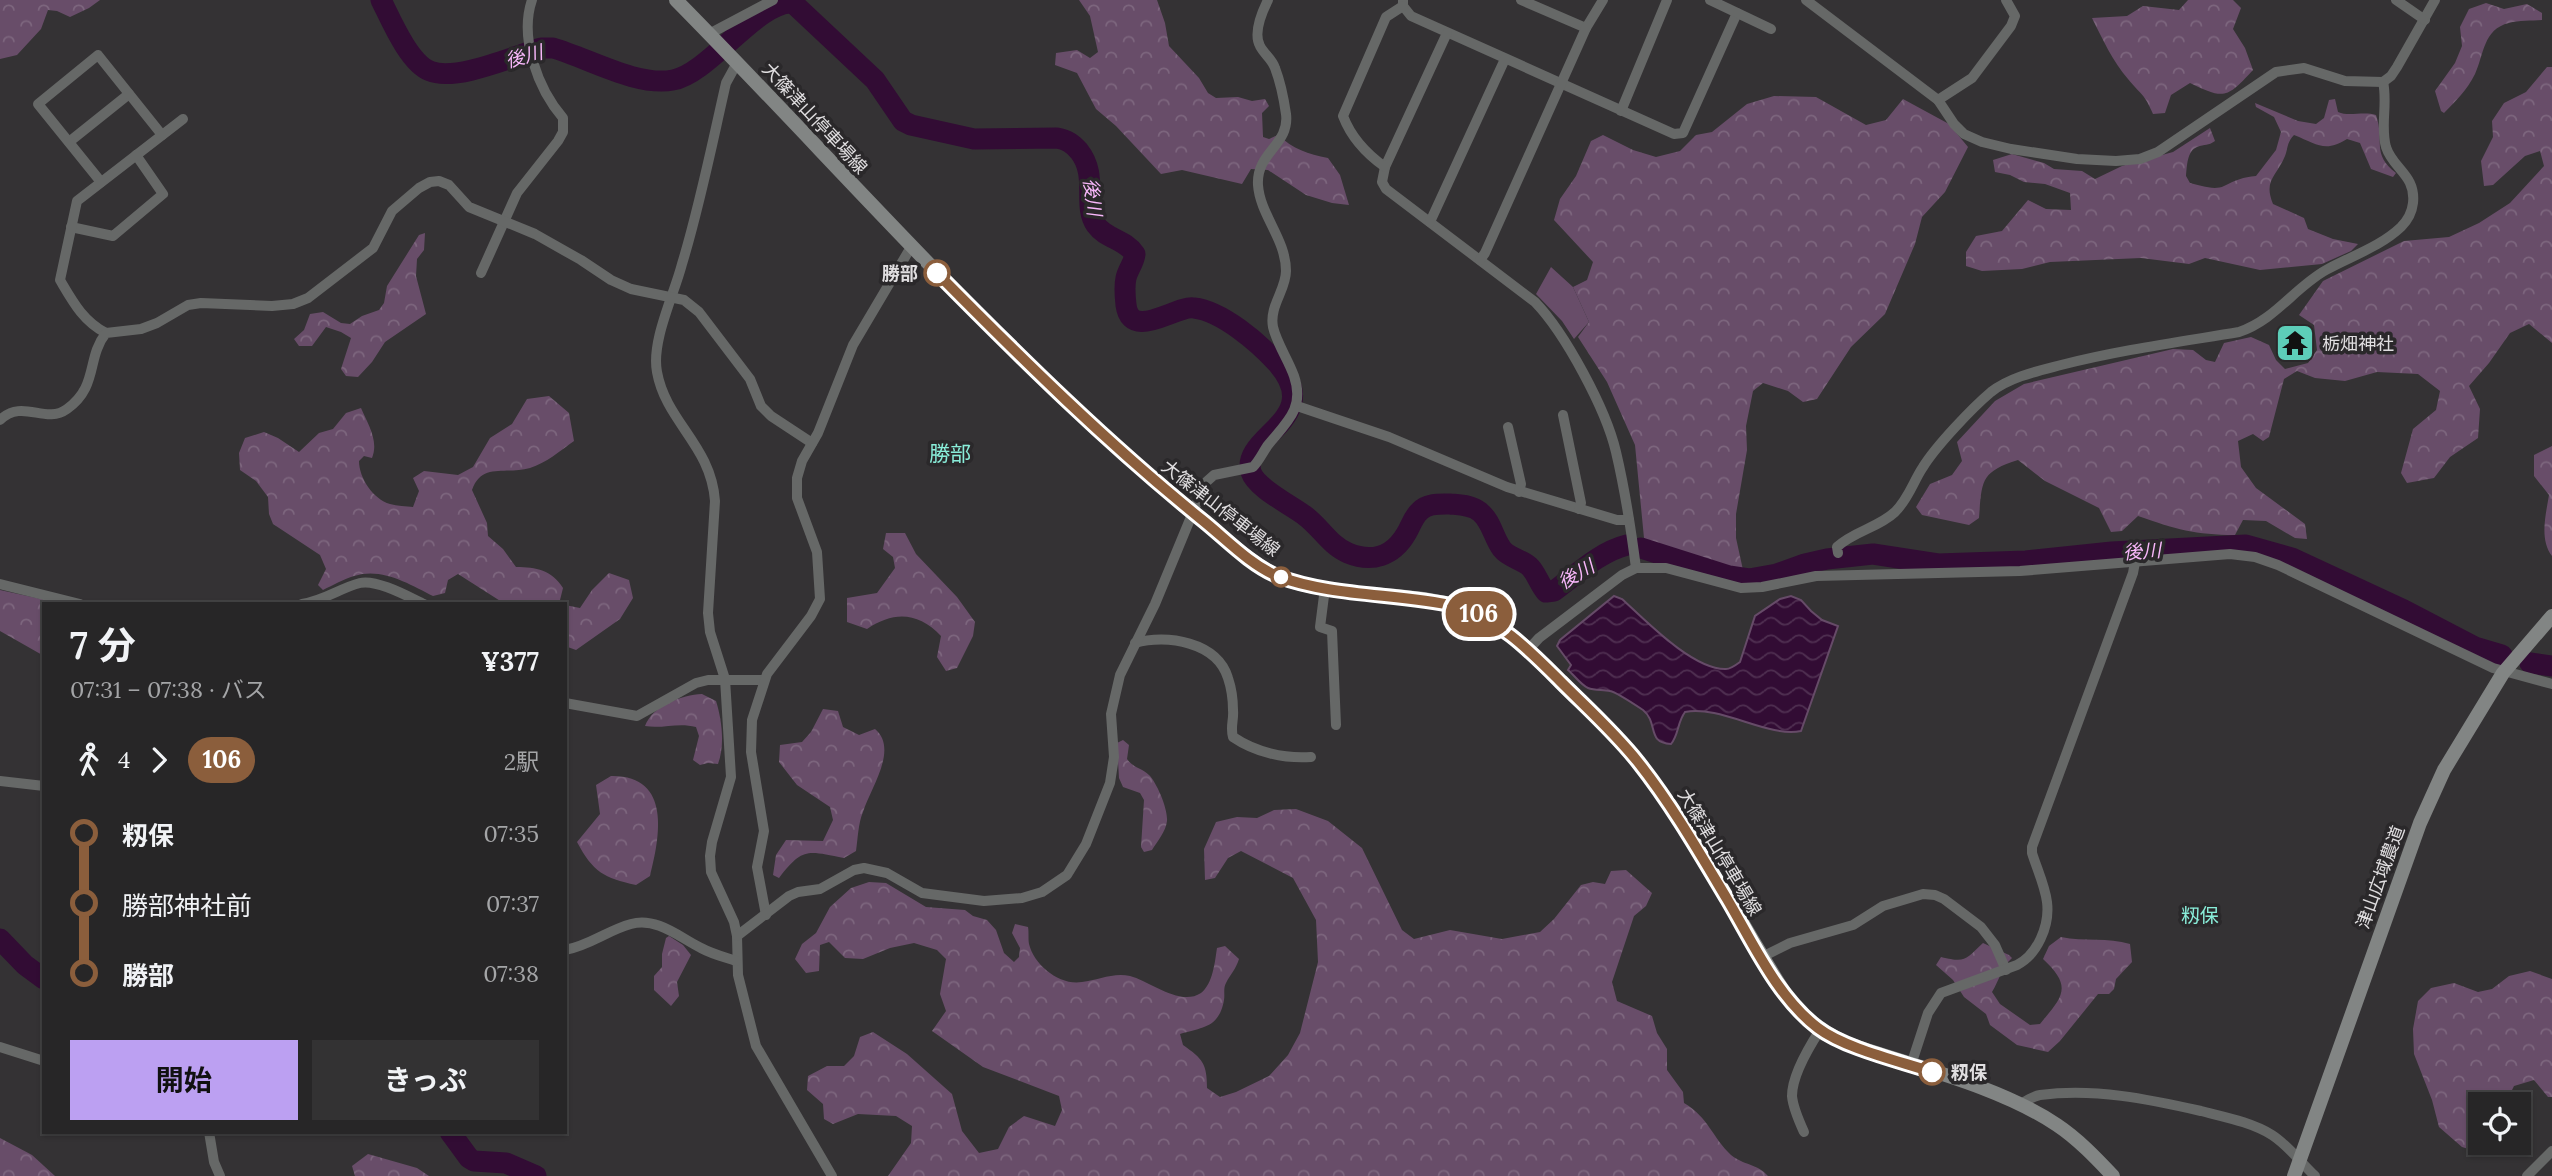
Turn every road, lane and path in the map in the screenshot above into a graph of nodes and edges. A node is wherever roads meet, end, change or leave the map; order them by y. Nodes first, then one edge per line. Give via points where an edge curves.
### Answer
1 (532, 0) edge
2 (676, 0) edge
3 (773, 0) edge
4 (1268, 0) edge
5 (1521, 0) edge
6 (1603, 0) edge
7 (1667, 0) edge
8 (1710, 0) edge
9 (1806, 0) edge
10 (2006, 0) edge
11 (2396, 0) edge
12 (2435, 0) edge
13 (1403, 3) edge
14 (1737, 13) junction
15 (2424, 20) junction
16 (1586, 28) junction
17 (1771, 29) dead end
18 (1447, 33) junction
19 (712, 36) junction
20 (733, 58) junction
21 (1505, 59) junction
22 (2383, 82) junction
23 (1562, 85) junction
24 (129, 94) junction
25 (1938, 100) junction
26 (1621, 111) junction
27 (183, 119) dead end
28 (162, 135) junction
29 (69, 142) junction
30 (136, 155) junction
31 (1385, 167) junction
32 (101, 182) junction
33 (504, 221) junction
34 (1430, 222) junction
35 (71, 227) junction
36 (911, 247) junction
37 (1479, 260) junction
38 (481, 273) dead end
39 (673, 296) junction
40 (106, 334) junction
41 (1297, 405) junction
42 (1563, 415) dead end
43 (0, 420) edge
44 (1508, 427) dead end
45 (812, 443) junction
46 (1519, 492) junction
47 (1579, 509) junction
48 (1194, 513) junction
49 (1629, 520) junction
50 (1838, 553) dead end
51 (2135, 562) junction
52 (1636, 568) junction
53 (0, 584) edge
54 (1325, 588) junction
55 (72, 602) edge
56 (315, 602) edge
57 (420, 602) edge
58 (2552, 616) edge
59 (1135, 643) junction
60 (1528, 650) junction
61 (2503, 673) junction
62 (725, 679) junction
63 (764, 680) junction
64 (2552, 684) edge
65 (567, 703) edge
66 (1336, 725) dead end
67 (1311, 757) dead end
68 (0, 781) edge
69 (42, 786) edge
70 (766, 915) junction
71 (737, 936) junction
72 (567, 949) edge
73 (1762, 957) junction
74 (736, 961) junction
75 (2006, 970) junction
76 (1820, 1030) junction
77 (0, 1047) edge
78 (42, 1060) edge
79 (1911, 1065) junction
80 (2021, 1104) junction
81 (1804, 1132) dead end
82 (209, 1134) edge
83 (2552, 1151) edge
84 (2300, 1160) junction
85 (2540, 1163) junction
86 (2552, 1168) edge
87 (220, 1176) edge
88 (832, 1176) edge
89 (2113, 1176) edge
90 (2294, 1176) edge
91 (2315, 1176) edge
92 (2527, 1176) edge

1 - 33 street via 527,16 533,58 550,102 564,118 563,132 517,194
2 - 19 main road, 大篠津山停車場線
3 - 19 street
4 - 41 street via 1258,43 1275,68 1287,128 1267,152 1258,185 1287,269 1273,325 1294,374
5 - 16 street
6 - 16 street
7 - 26 street
8 - 14 street
9 - 25 street
10 - 25 street via 2015,16 2011,26 1972,78
11 - 15 street
12 - 15 street
13 - 18 street via 1411,16
13 - 31 street via 1386,17 1343,116 1360,144
14 - 17 street
14 - 26 street via 1683,133 1674,134
15 - 22 street
16 - 23 street
18 - 21 street
18 - 31 street
19 - 20 main road, 大篠津山停車場線
20 - 36 main road, 大篠津山停車場線
20 - 39 street
21 - 23 street
21 - 34 street
22 - 25 street via 2345,81 2304,68 2276,72 2158,152 2116,161 1982,142 1964,134
22 - 50 street via 2386,145 2412,188 2413,203 2402,226 2325,270 2253,328 2075,362 2035,372 1992,391 1930,456 1893,515 1842,542
23 - 26 street
23 - 37 street
24 - 28 street
24 - 29 street
24 - 29 street via 99,55 38,104
27 - 28 street
28 - 30 street
29 - 32 street
30 - 32 street
30 - 35 street via 163,194 113,236
31 - 34 street via 1382,182 1386,189
32 - 35 street via 77,201
33 - 38 street
33 - 39 street via 535,234 611,281
33 - 40 street via 469,207 449,185 430,182 392,211 373,248 308,298 272,306 188,305 141,329
34 - 37 street
35 - 40 street via 60,280 89,323
36 - 45 street via 853,345
36 - 48 main road, 大篠津山停車場線 via 1060,396
37 - 49 street via 1535,302 1563,339 1607,425
39 - 45 street via 699,313 716,334 750,379 761,406
39 - 62 street via 661,332 656,369 660,386 693,439 713,483 708,613
40 - 43 street via 89,384 67,409 58,414 13,411
41 - 46 street via 1389,437
41 - 48 street via 1249,468 1208,478
42 - 47 street
44 - 46 street
45 - 63 street via 796,488 817,552 820,599
46 - 47 street
47 - 49 street
48 - 54 main road, 大篠津山停車場線 via 1261,567
48 - 59 street
49 - 52 street
51 - 52 street via 2020,571 1816,576 1741,588 1666,568
51 - 61 street via 2230,554 2255,557 2321,584
51 - 75 street via 2032,847 2048,905 2042,935 2025,961
52 - 60 street
53 - 55 street
54 - 60 main road, 大篠津山停車場線 via 1474,611
54 - 66 street via 1320,627 1332,631
56 - 57 street via 363,582
58 - 61 main road, 津山広域農道
59 - 67 street via 1179,641 1215,657 1228,679 1233,737 1255,749
59 - 70 street via 1120,675 1111,713 1114,757 1110,783 1078,859 1056,884 1022,898 972,900 922,893 887,873 864,868 820,889 789,896
60 - 73 main road, 大篠津山停車場線 via 1636,759
61 - 64 street
61 - 84 main road, 津山広域農道 via 2444,770 2420,823
62 - 63 street
62 - 65 street via 696,683 637,716
62 - 71 street via 731,777 710,856 711,872
63 - 70 street via 750,736 764,825 757,867
68 - 69 street
70 - 71 street
71 - 74 street
72 - 74 street via 623,926 646,923
73 - 75 street via 1923,894 1944,899 1981,927
73 - 76 main road, 大篠津山停車場線 via 1799,1012
74 - 88 street via 756,1046
75 - 79 street via 1941,993 1928,1013
76 - 79 main road, 大篠津山停車場線
76 - 81 street via 1798,1072 1792,1096
77 - 78 street
79 - 80 main road, 大篠津山停車場線
80 - 84 street via 2037,1095 2109,1094 2151,1100 2241,1121 2287,1146
80 - 89 main road, 大篠津山停車場線 via 2090,1151
82 - 87 street
83 - 85 street
84 - 90 main road, 津山広域農道
84 - 91 street
85 - 86 street
85 - 92 street

